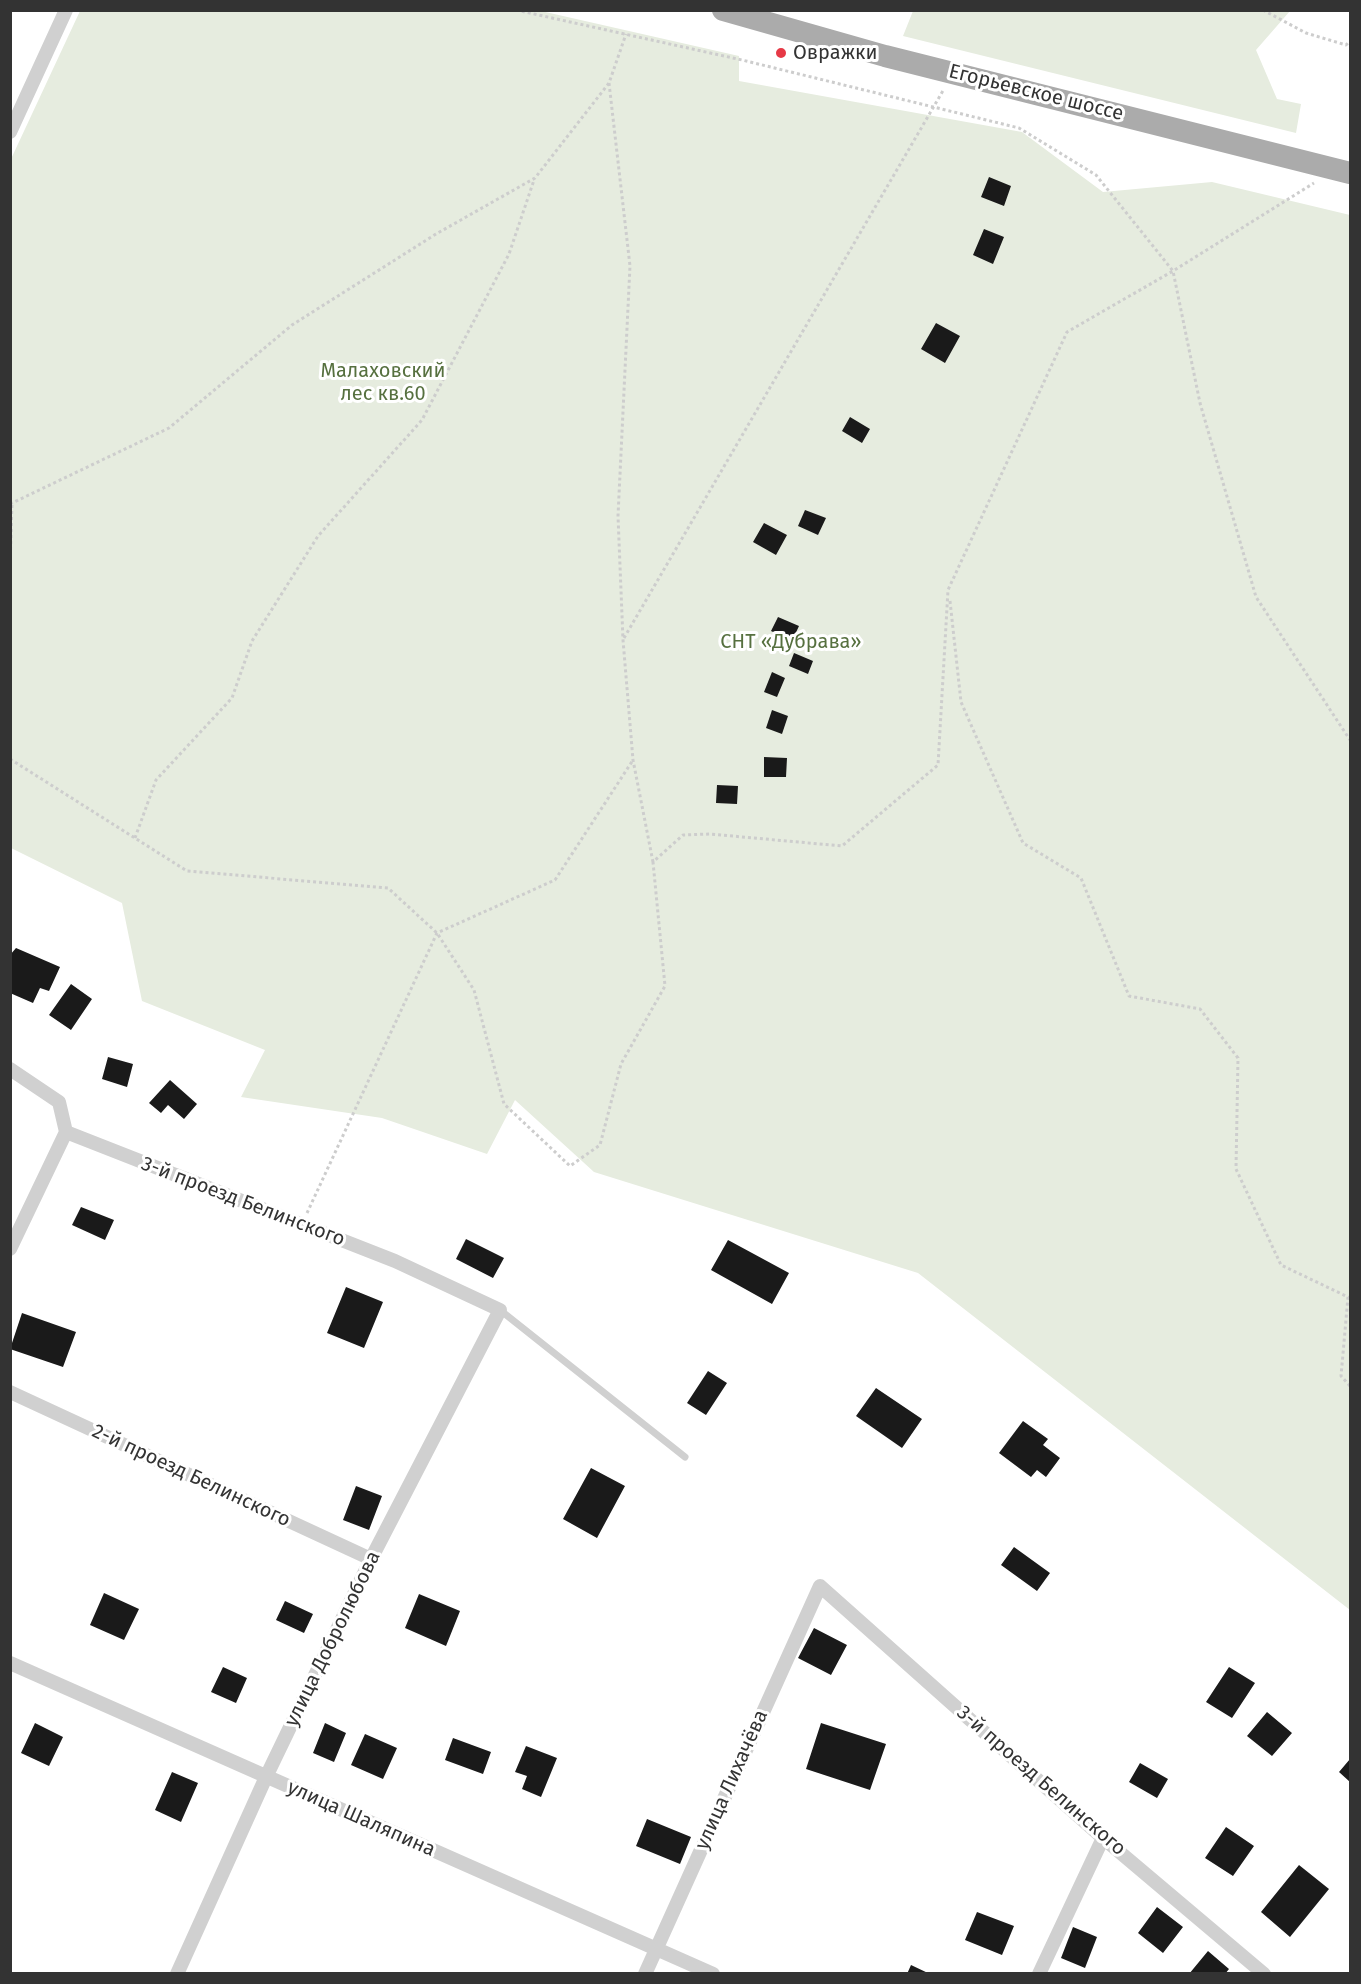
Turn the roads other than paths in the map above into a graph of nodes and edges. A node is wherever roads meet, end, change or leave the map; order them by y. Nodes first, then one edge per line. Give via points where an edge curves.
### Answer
1 (66, 10) edge
2 (723, 10) edge
3 (10, 132) edge
4 (1343, 171) edge
5 (10, 1069) edge
6 (66, 1132) junction
7 (10, 1249) edge
8 (500, 1310) junction
9 (10, 1392) edge
10 (685, 1457) dead end
11 (371, 1559) junction
12 (820, 1586) joint
13 (10, 1663) edge
14 (266, 1777) junction
15 (1103, 1838) junction
16 (655, 1950) junction
17 (177, 1974) edge
18 (645, 1974) edge
19 (713, 1974) edge
20 (1039, 1974) edge
21 (1264, 1974) edge

1 - 3 street
2 - 4 main road, Егорьевское шоссе
5 - 6 street via 59,1102
6 - 7 street
6 - 8 street, 3-й проезд Белинского via 395,1262
8 - 10 lane
8 - 11 street, улица Добролюбова
9 - 11 street, 2-й проезд Белинского
11 - 14 street, улица Добролюбова
12 - 15 street, 3-й проезд Белинского
12 - 16 street, улица Лихачёва
13 - 14 street, улица Шаляпина
14 - 16 street, улица Шаляпина
14 - 17 street, улица Добролюбова
15 - 20 street
15 - 21 street, 3-й проезд Белинского
16 - 18 street, улица Лихачёва
16 - 19 street, улица Шаляпина

